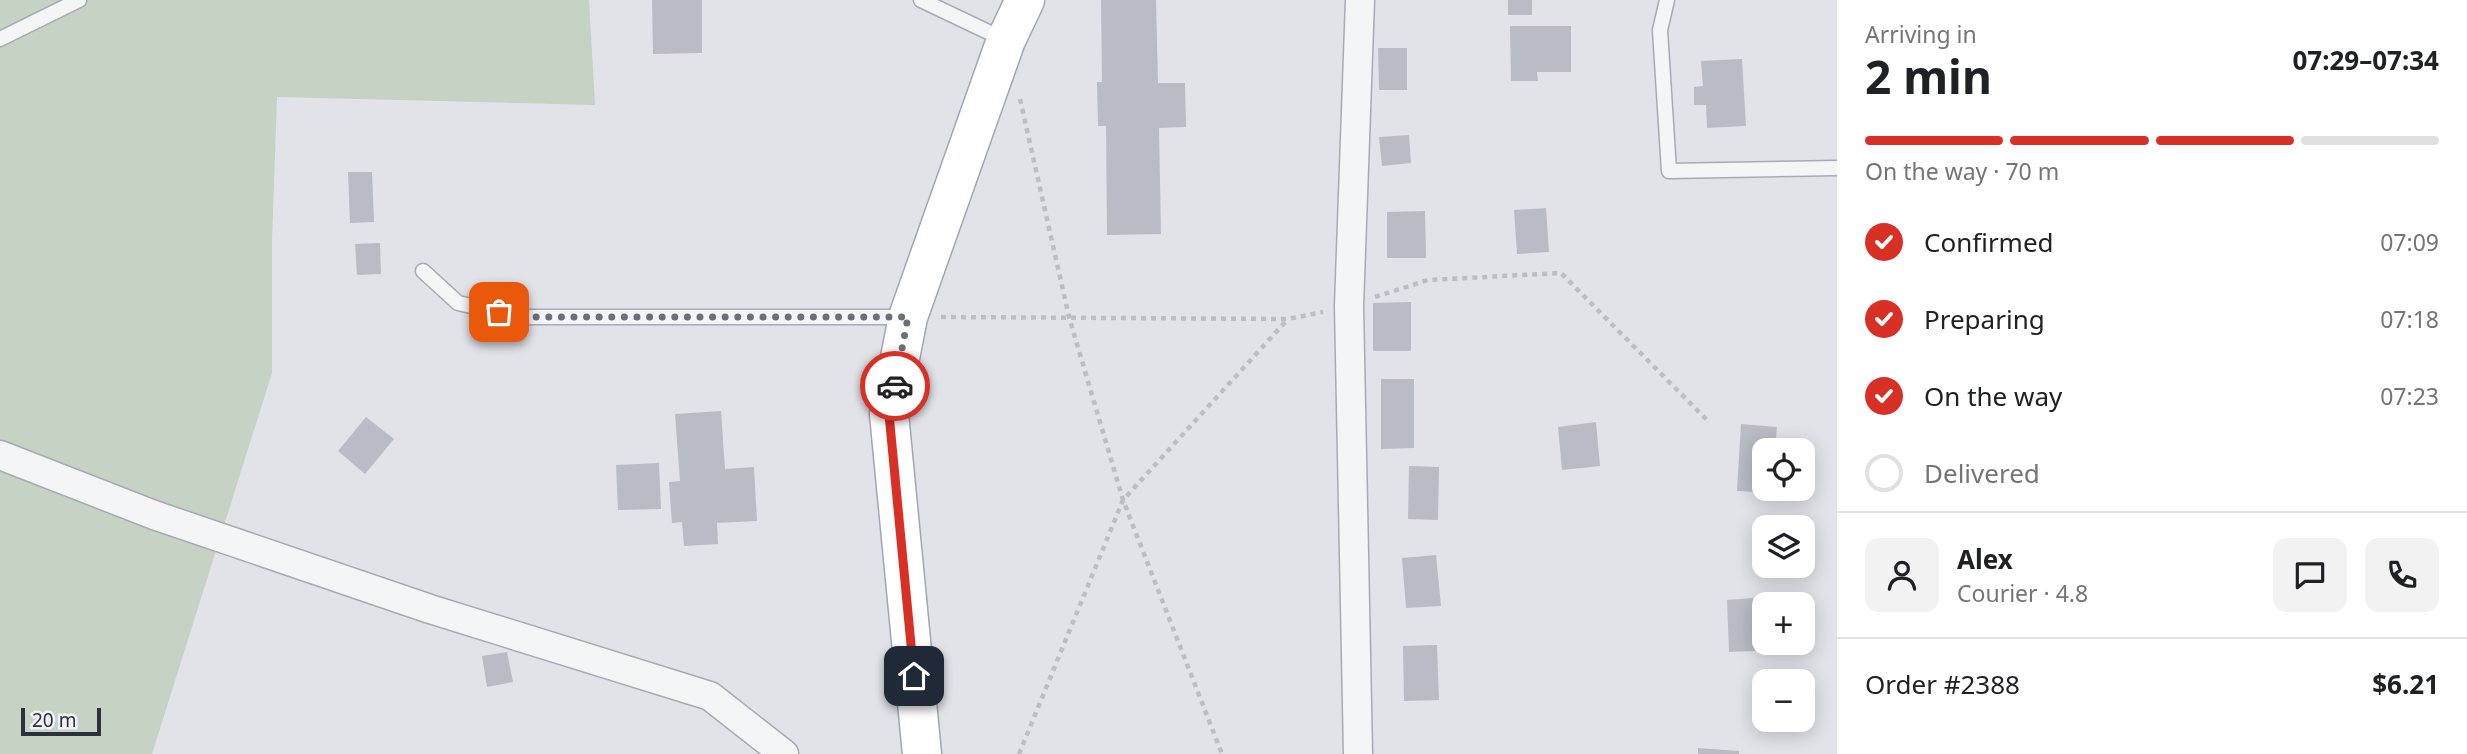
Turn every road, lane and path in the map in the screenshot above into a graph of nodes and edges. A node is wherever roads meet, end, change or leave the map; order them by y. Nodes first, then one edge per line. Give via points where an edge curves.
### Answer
1 (79, 0) edge
2 (921, 0) edge
3 (1024, 0) edge
4 (1360, 0) edge
5 (1667, 0) edge
6 (0, 39) edge
7 (1006, 40) junction
8 (1018, 93) dead end
9 (1837, 169) edge
10 (423, 271) dead end
11 (908, 317) junction
12 (1288, 319) dead end
13 (0, 455) edge
14 (1124, 500) junction
15 (783, 754) edge
16 (922, 754) edge
17 (1019, 754) edge
18 (1222, 754) edge
19 (1358, 754) edge

1 - 6 lane
2 - 7 lane
3 - 7 main road
4 - 19 street via 1349,306
5 - 9 lane via 1660,30 1669,171
7 - 11 main road
8 - 14 path via 1069,317
10 - 11 lane via 458,303 519,317
11 - 16 main road via 889,414
12 - 14 path
13 - 15 street via 154,515 430,609 710,696
14 - 17 path
14 - 18 path

